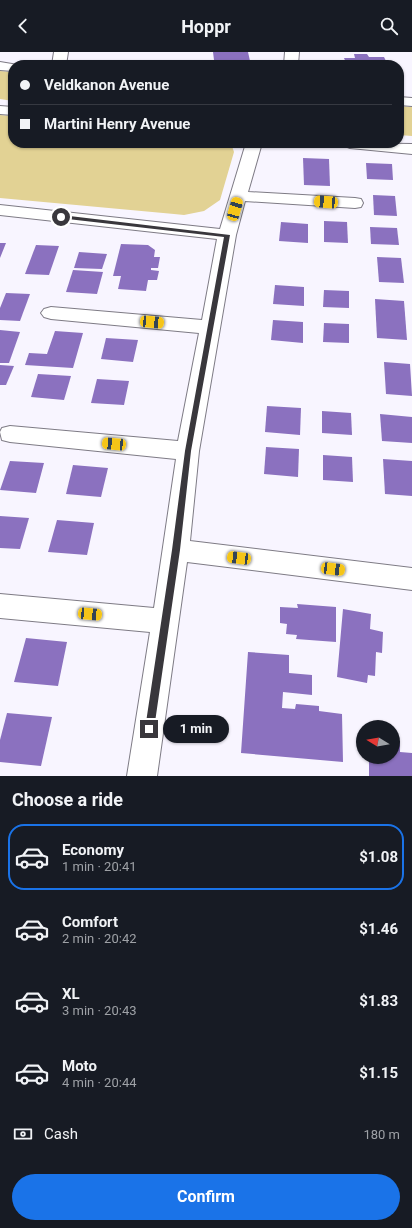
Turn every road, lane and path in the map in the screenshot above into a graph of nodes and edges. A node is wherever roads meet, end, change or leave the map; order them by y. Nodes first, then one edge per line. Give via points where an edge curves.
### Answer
1 (253, 148) edge
2 (402, 148) edge
3 (412, 149) edge
4 (239, 196) junction
5 (355, 203) dead end
6 (0, 210) edge
7 (227, 235) junction
8 (51, 313) dead end
9 (210, 327) junction
10 (10, 434) dead end
11 (188, 451) junction
12 (176, 550) junction
13 (412, 579) edge
14 (0, 606) edge
15 (166, 621) junction
16 (142, 776) edge

1 - 4 street
2 - 3 street
4 - 5 street
4 - 7 street
6 - 7 street
7 - 9 street
8 - 9 street
9 - 11 street
10 - 11 street
11 - 12 street
12 - 13 street
12 - 15 street
14 - 15 street
15 - 16 street

